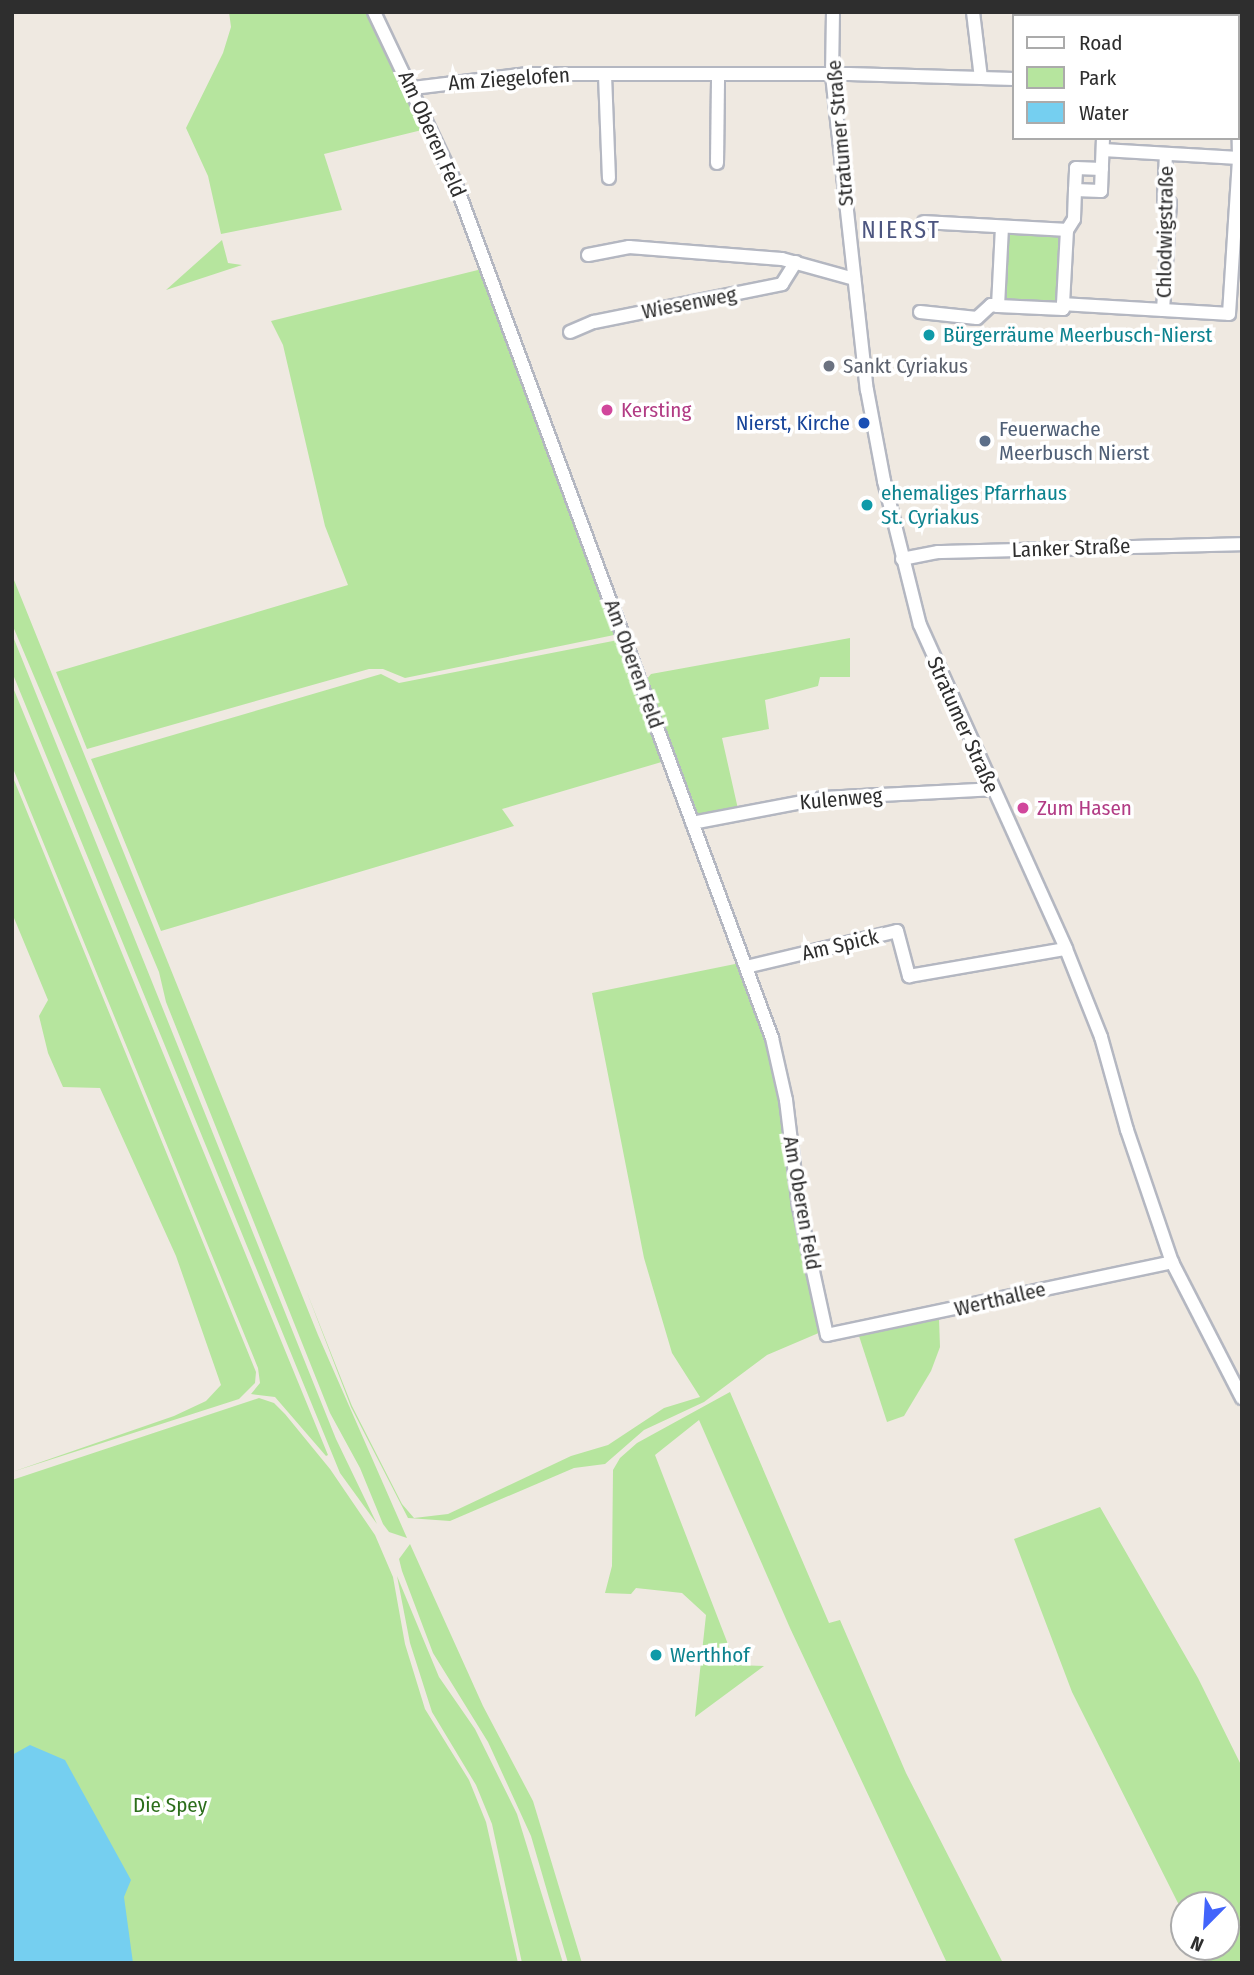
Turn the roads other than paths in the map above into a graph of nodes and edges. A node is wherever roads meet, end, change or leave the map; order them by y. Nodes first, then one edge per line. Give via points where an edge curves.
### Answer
1 (374, 12) edge
2 (833, 12) edge
3 (973, 12) edge
4 (605, 75) junction
5 (718, 75) junction
6 (832, 75) junction
7 (981, 78) junction
8 (1012, 79) edge
9 (413, 88) junction
10 (1239, 140) edge
11 (1103, 144) edge
12 (1166, 154) junction
13 (1239, 158) junction
14 (717, 163) dead end
15 (1102, 169) junction
16 (609, 178) dead end
17 (1075, 190) junction
18 (924, 222) dead end
19 (1002, 227) junction
20 (1068, 230) junction
21 (588, 254) dead end
22 (796, 262) junction
23 (854, 279) junction
24 (1063, 304) junction
25 (998, 306) junction
26 (1163, 310) junction
27 (920, 312) dead end
28 (570, 332) dead end
29 (1242, 544) edge
30 (902, 559) junction
31 (992, 789) junction
32 (692, 822) junction
33 (1066, 948) junction
34 (746, 967) junction
35 (1172, 1262) junction
36 (827, 1335) joint
37 (1242, 1398) edge

1 - 9 street, Am Oberen Feld
2 - 6 street, Stratumer Straße
3 - 7 street
4 - 5 street, Am Ziegelofen
4 - 9 street, Am Ziegelofen via 527,74
4 - 16 street
5 - 6 street, Am Ziegelofen
5 - 14 street
6 - 7 street, Am Ziegelofen
6 - 23 street, Stratumer Straße
7 - 8 street, Am Ziegelofen
9 - 32 street, Am Oberen Feld via 456,185
10 - 13 street
11 - 12 street, Chlodwigstraße
11 - 15 street
12 - 13 street, Chlodwigstraße
12 - 26 street, Chlodwigstraße via 1164,199 1170,204
13 - 26 street via 1229,314
15 - 17 street via 1101,191
15 - 17 street via 1076,168
17 - 20 street via 1074,219
18 - 19 street
19 - 20 street
19 - 25 street
20 - 24 street
21 - 22 street, Wiesenweg via 639,247
22 - 23 street, Wiesenweg
22 - 28 street, Wiesenweg via 782,284 594,321
23 - 30 street, Stratumer Straße via 876,444
24 - 25 street via 1063,309
24 - 26 street
25 - 27 street via 991,305 977,318
29 - 30 street, Lanker Straße via 938,552
30 - 31 street, Stratumer Straße via 920,625
31 - 32 street, Kulenweg via 823,798
31 - 33 street, Stratumer Straße
32 - 34 street, Am Oberen Feld
33 - 34 street, Am Spick via 909,976 897,931
33 - 35 street, Stratumer Straße via 1101,1037
34 - 36 street, Am Oberen Feld via 779,1064 799,1207
35 - 36 street, Werthallee
35 - 37 street, Stratumer Straße

